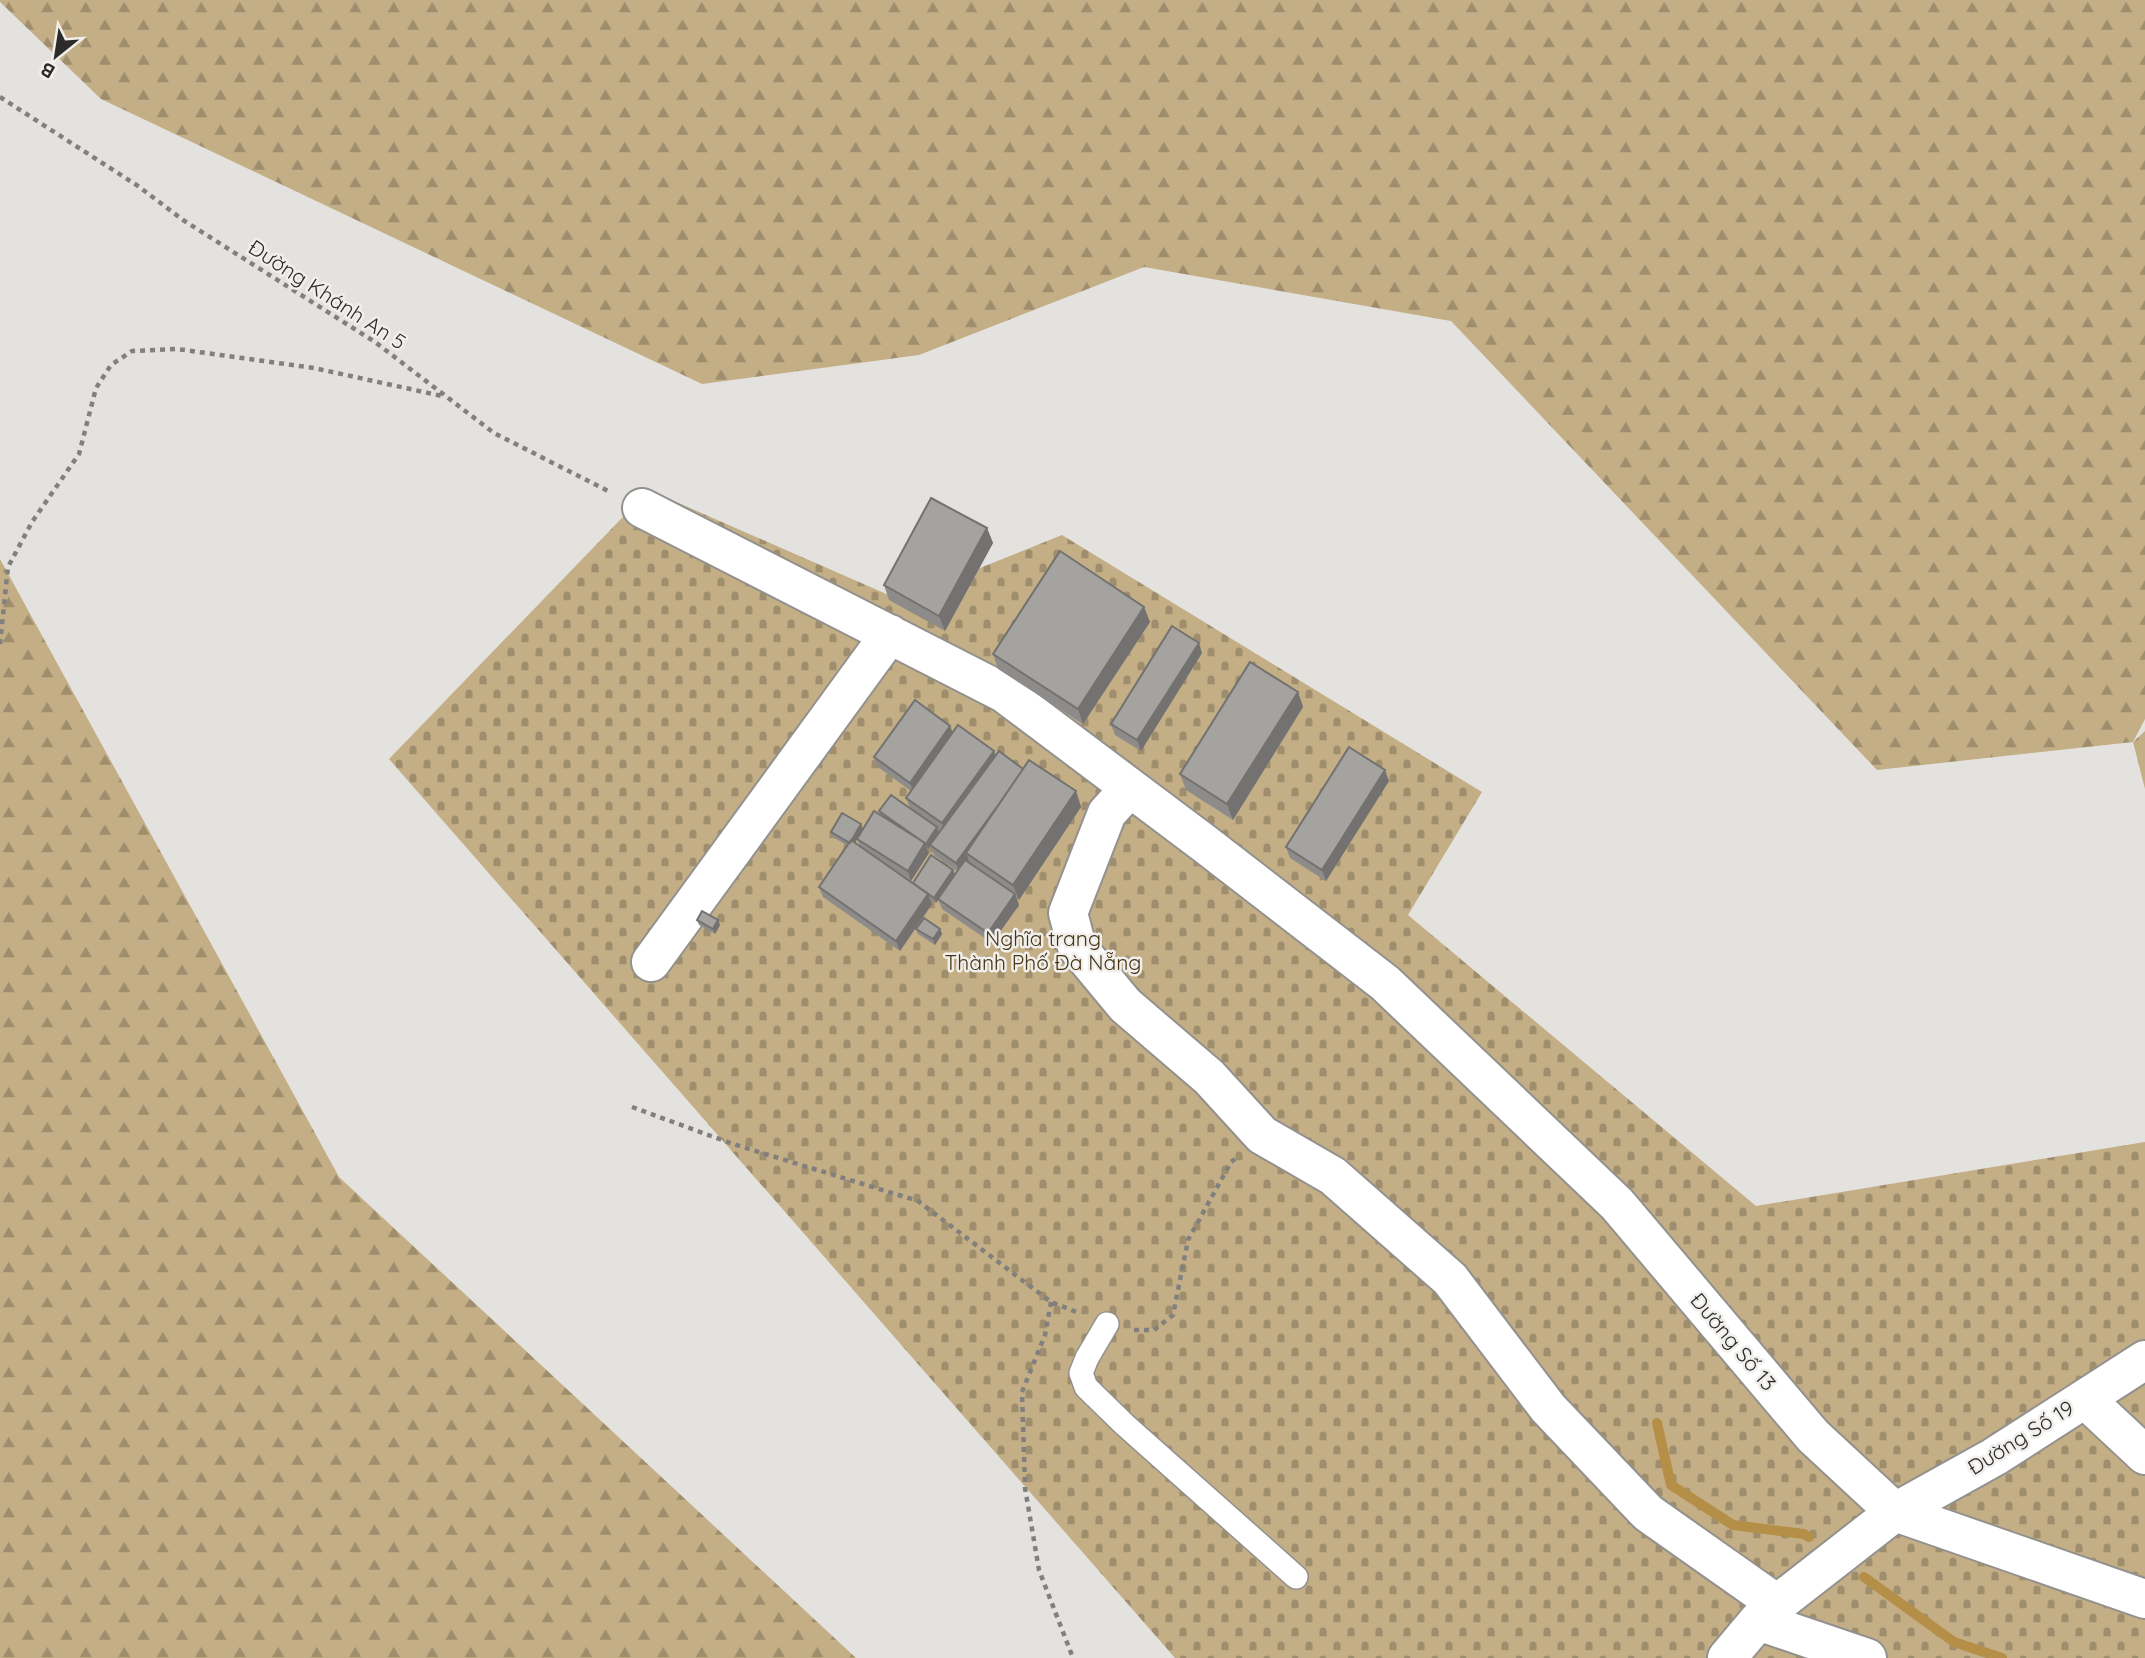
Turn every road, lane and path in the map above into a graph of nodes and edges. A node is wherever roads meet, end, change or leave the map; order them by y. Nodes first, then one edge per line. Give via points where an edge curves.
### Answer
1 (0, 97) edge
2 (446, 397) junction
3 (642, 508) joint
4 (890, 634) junction
5 (0, 644) edge
6 (1130, 788) junction
7 (651, 962) dead end
8 (632, 1107) dead end
9 (1262, 1135) junction
10 (1051, 1302) junction
11 (1107, 1324) junction
12 (2145, 1360) edge
13 (2085, 1399) junction
14 (2145, 1455) edge
15 (1895, 1512) junction
16 (1296, 1577) dead end
17 (2145, 1599) edge
18 (1768, 1612) junction
19 (1073, 1658) edge
20 (1727, 1658) edge
21 (1867, 1658) edge

1 - 2 path, Đường Khánh An 5 via 375,342
2 - 3 path, Đường Khánh An 5 via 494,433
2 - 5 path via 314,368 177,349 132,351 111,365 96,388 79,454 32,522 8,567
3 - 4 street, Đường Số 13
4 - 6 street, Đường Số 13 via 1003,693
4 - 7 street
6 - 9 street via 1107,813 1068,913 1077,947 1125,1005 1209,1077
6 - 15 street, Đường Số 13 via 1385,984 1617,1204 1813,1436
8 - 10 path via 733,1144 918,1201
9 - 11 path via 1231,1162 1188,1240 1173,1315 1154,1330 1122,1330
9 - 18 street via 1333,1177 1450,1279 1548,1408 1648,1513
10 - 11 path
10 - 19 path via 1045,1335 1023,1392 1025,1488 1039,1570
11 - 16 lane via 1081,1373 1086,1387
12 - 13 street, Đường Số 19
13 - 14 street
13 - 15 street, Đường Số 19
15 - 17 street, Đường Số 13
15 - 18 street, Đường Số 19
18 - 20 street, Đường Số 19
18 - 21 street

